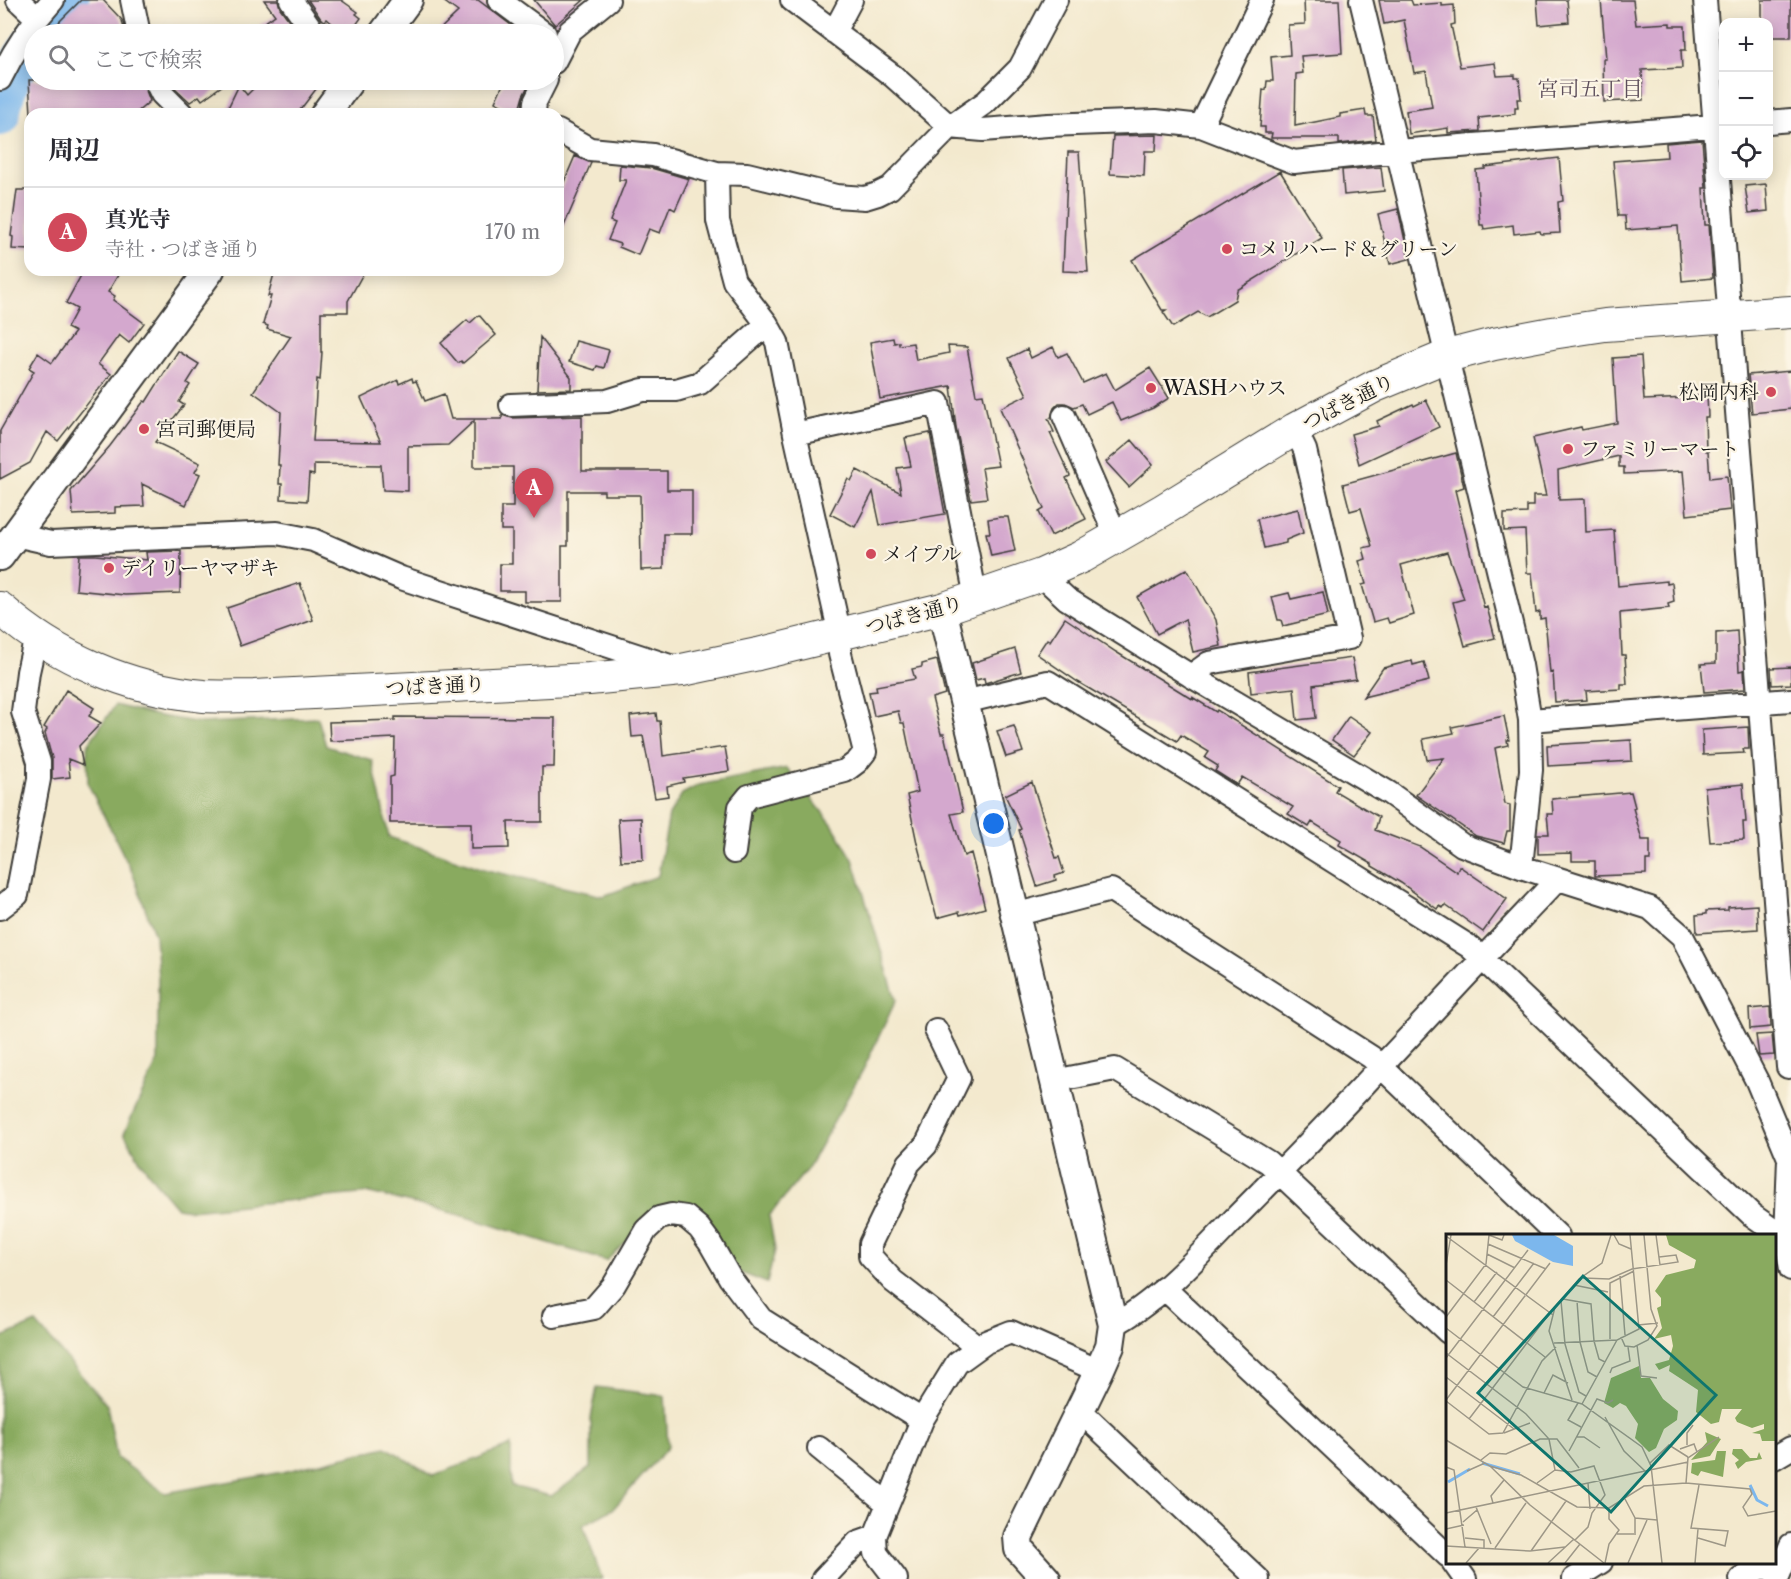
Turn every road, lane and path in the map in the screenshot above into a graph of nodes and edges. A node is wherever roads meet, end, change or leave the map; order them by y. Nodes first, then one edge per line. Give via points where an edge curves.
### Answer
1 (18, 0) edge
2 (53, 0) edge
3 (132, 0) edge
4 (291, 0) edge
5 (408, 0) edge
6 (499, 0) edge
7 (608, 0) edge
8 (792, 0) edge
9 (851, 0) edge
10 (1056, 0) edge
11 (1262, 0) edge
12 (1361, 0) edge
13 (1705, 0) edge
14 (37, 18) junction
15 (33, 24) edge
16 (137, 24) edge
17 (308, 24) edge
18 (390, 24) edge
19 (527, 24) edge
20 (834, 32) junction
21 (24, 36) edge
22 (564, 36) edge
23 (0, 79) edge
24 (160, 90) edge
25 (342, 90) edge
26 (541, 90) edge
27 (176, 108) edge
28 (329, 108) edge
29 (534, 108) edge
30 (1791, 120) edge
31 (1773, 122) edge
32 (1201, 126) junction
33 (1719, 126) edge
34 (950, 127) junction
35 (564, 134) edge
36 (1398, 151) junction
37 (717, 173) junction
38 (1722, 180) edge
39 (206, 276) edge
40 (1791, 312) edge
41 (1730, 316) junction
42 (767, 324) junction
43 (1447, 356) junction
44 (511, 405) dead end
45 (1064, 416) dead end
46 (1295, 429) junction
47 (795, 434) junction
48 (1117, 538) junction
49 (7, 545) edge
50 (1041, 575) junction
51 (976, 598) junction
52 (0, 608) edge
53 (942, 609) junction
54 (840, 634) junction
55 (36, 636) junction
56 (682, 670) junction
57 (1191, 676) junction
58 (1791, 700) edge
59 (964, 702) junction
60 (1760, 702) junction
61 (1530, 720) junction
62 (1781, 832) edge
63 (734, 852) dead end
64 (1521, 867) junction
65 (1558, 879) junction
66 (0, 908) edge
67 (1014, 915) junction
68 (1481, 959) junction
69 (936, 1030) dead end
70 (1381, 1066) junction
71 (1790, 1067) edge
72 (1054, 1081) junction
73 (1757, 1081) junction
74 (1279, 1173) junction
75 (1556, 1234) edge
76 (1786, 1239) junction
77 (1791, 1268) edge
78 (1776, 1276) edge
79 (1164, 1288) junction
80 (554, 1316) dead end
81 (1113, 1326) junction
82 (1446, 1330) edge
83 (978, 1347) junction
84 (1099, 1371) junction
85 (1079, 1410) junction
86 (922, 1420) junction
87 (819, 1448) dead end
88 (1791, 1448) edge
89 (1776, 1457) edge
90 (888, 1504) junction
91 (875, 1536) junction
92 (1446, 1554) edge
93 (1454, 1564) edge
94 (1599, 1564) edge
95 (1775, 1564) edge
96 (823, 1579) edge
97 (896, 1579) edge
98 (1046, 1579) edge
99 (1258, 1579) edge
100 (1465, 1579) edge
101 (1574, 1579) edge
102 (1741, 1579) edge

1 - 14 street
2 - 14 street
3 - 16 street
4 - 17 street
5 - 18 street
6 - 19 street
7 - 22 street
8 - 20 street
9 - 20 street
10 - 34 street via 1020,68 986,102
11 - 32 street
12 - 36 street
13 - 33 street
14 - 15 street
20 - 34 street via 893,76
21 - 23 street
24 - 27 street
25 - 28 street
26 - 29 street
30 - 31 street
32 - 34 street via 1156,121 983,130
32 - 36 street via 1294,162
33 - 36 street
34 - 37 street via 890,188 865,198 836,196 747,174
35 - 37 street via 590,149 653,155
36 - 43 street
37 - 42 street via 718,221 734,281
38 - 41 street
39 - 49 street
40 - 41 main road, つばき通り
41 - 43 main road, つばき通り via 1573,330
41 - 60 street
42 - 44 street via 700,383 676,390 643,390 607,401
42 - 47 street via 777,342
43 - 46 main road, つばき通り via 1375,386
43 - 61 street via 1521,665
45 - 48 street
46 - 48 main road, つばき通り
46 - 57 street via 1305,450 1349,638 1209,663
47 - 51 street via 938,403
47 - 54 street
48 - 50 main road, つばき通り
49 - 56 street via 277,533 313,540 401,578
50 - 51 main road, つばき通り
50 - 57 street via 1066,599
51 - 53 main road, つばき通り
52 - 55 main road, つばき通り
53 - 54 main road, つばき通り
53 - 59 street
54 - 56 main road, つばき通り
54 - 63 street via 840,654 865,753 845,771 749,796 740,807
55 - 56 main road, つばき通り via 112,675 154,688 204,696 590,679
55 - 66 street via 23,712 39,762 39,779 17,895
57 - 64 street via 1389,793 1462,845
58 - 60 street
59 - 67 street
59 - 68 street via 1048,682 1470,947
60 - 61 street
60 - 62 street
61 - 64 street via 1531,770
62 - 71 street
64 - 65 street
65 - 68 street
65 - 73 street via 1650,908 1682,936
67 - 70 street via 1111,890
67 - 72 street
68 - 70 street
68 - 76 street via 1752,1215
69 - 83 street via 959,1078 926,1145 909,1163 870,1244 870,1257 893,1281
70 - 74 street
70 - 75 street
71 - 73 street
72 - 74 street via 1115,1069 1268,1162
72 - 81 street
73 - 76 street via 1790,1158
74 - 79 street
74 - 82 street
76 - 77 street
77 - 78 street
79 - 81 street via 1133,1315
79 - 92 street
80 - 86 street via 594,1308 614,1285 646,1230 659,1218 686,1217 705,1235 730,1278 761,1319
81 - 84 street via 1110,1346
83 - 84 street via 1011,1332
83 - 86 street via 957,1363
84 - 85 street
85 - 98 street via 1018,1537 1019,1549
85 - 99 street
86 - 90 street
87 - 90 street
88 - 89 street
90 - 91 street
91 - 96 street via 858,1542
91 - 97 street via 876,1552
93 - 100 street
94 - 101 street
95 - 102 street

